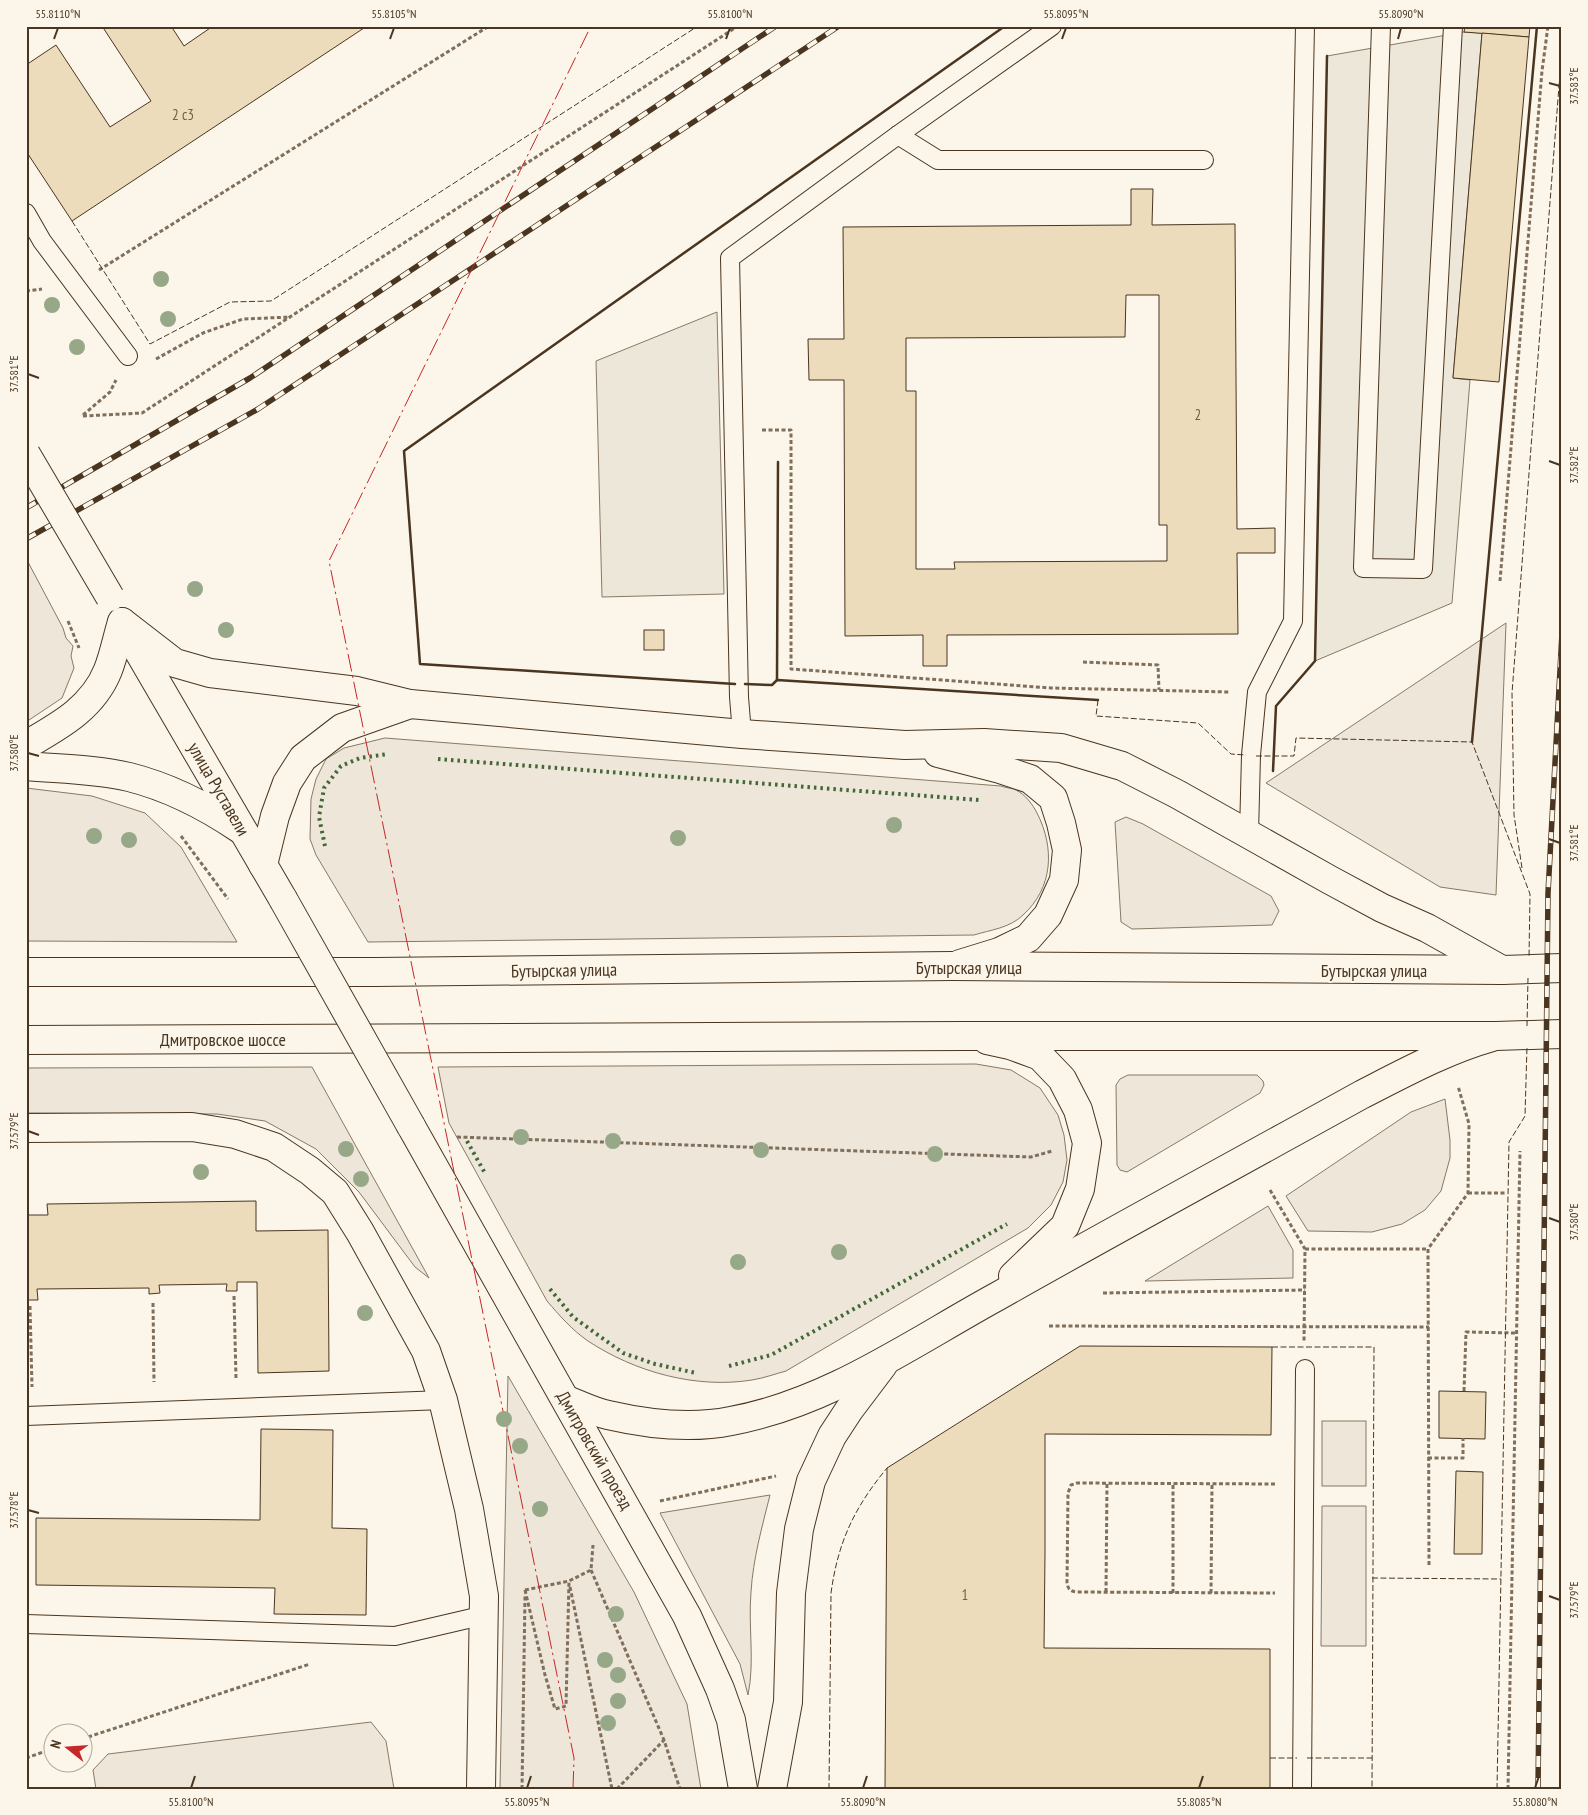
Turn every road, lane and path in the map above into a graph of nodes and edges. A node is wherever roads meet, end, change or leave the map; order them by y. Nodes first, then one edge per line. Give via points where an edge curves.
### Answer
1 (489, 26) edge
2 (738, 26) edge
3 (1052, 26) edge
4 (1305, 26) edge
5 (1381, 26) edge
6 (1452, 26) edge
7 (1548, 26) edge
8 (898, 135) junction
9 (1204, 160) dead end
10 (26, 213) edge
11 (75, 285) junction
12 (292, 317) junction
13 (128, 356) junction
14 (759, 430) dead end
15 (26, 454) edge
16 (1500, 581) dead end
17 (122, 622) junction
18 (1083, 662) dead end
19 (1159, 690) junction
20 (1257, 692) junction
21 (410, 704) junction
22 (742, 734) junction
23 (26, 745) edge
24 (905, 745) junction
25 (26, 766) edge
26 (243, 831) junction
27 (1249, 834) junction
28 (263, 865) junction
29 (952, 966) junction
30 (1562, 968) edge
31 (1502, 970) junction
32 (26, 972) edge
33 (1562, 1034) edge
34 (966, 1036) junction
35 (1496, 1036) junction
36 (26, 1040) edge
37 (1458, 1086) dead end
38 (26, 1128) edge
39 (414, 1131) junction
40 (1087, 1142) junction
41 (1520, 1151) dead end
42 (1270, 1190) dead end
43 (1468, 1193) junction
44 (1508, 1193) dead end
45 (1305, 1249) junction
46 (1428, 1249) junction
47 (1305, 1290) junction
48 (1103, 1293) dead end
49 (234, 1296) dead end
50 (153, 1303) dead end
51 (985, 1303) junction
52 (30, 1306) dead end
53 (1049, 1326) dead end
54 (1304, 1327) junction
55 (1429, 1327) junction
56 (1516, 1333) junction
57 (886, 1361) junction
58 (1304, 1369) joint
59 (1464, 1392) dead end
60 (443, 1400) junction
61 (567, 1400) junction
62 (237, 1407) junction
63 (155, 1410) junction
64 (29, 1416) edge
65 (1463, 1438) dead end
66 (1428, 1458) junction
67 (780, 1475) dead end
68 (1107, 1483) junction
69 (1173, 1483) junction
70 (1212, 1483) junction
71 (1304, 1484) junction
72 (657, 1502) dead end
73 (593, 1545) dead end
74 (1428, 1565) dead end
75 (590, 1570) junction
76 (569, 1581) junction
77 (525, 1590) junction
78 (1106, 1592) junction
79 (1173, 1593) junction
80 (1211, 1593) junction
81 (1303, 1593) junction
82 (485, 1615) junction
83 (26, 1624) edge
84 (319, 1661) dead end
85 (92, 1737) edge
86 (664, 1740) junction
87 (42, 1752) edge
88 (26, 1758) edge
89 (481, 1789) edge
90 (522, 1789) edge
91 (612, 1789) edge
92 (617, 1789) edge
93 (680, 1789) edge
94 (743, 1789) edge
95 (772, 1789) edge
96 (1302, 1789) edge
97 (1508, 1789) edge

1 - 11 path
2 - 12 path
3 - 8 lane
4 - 20 lane via 1293,621
5 - 6 lane via 1363,568 1423,569
7 - 16 path
8 - 9 lane via 938,160
8 - 22 lane via 730,258
10 - 11 lane via 42,241
11 - 13 lane
12 - 13 path via 244,319 203,333 150,362
12 - 13 path via 142,413 83,416 110,392
14 - 19 path via 791,430 791,669 1051,688
15 - 17 main road, улица Руставели, bridge
17 - 21 main road via 174,663 210,673 357,691
17 - 23 main road via 108,671 94,696 78,713
17 - 26 main road, улица Руставели
18 - 19 path via 1158,665
19 - 20 path
20 - 27 lane
21 - 22 main road
21 - 28 main road via 342,728 303,758 275,816
22 - 24 main road
24 - 27 main road via 984,743 1061,748 1122,766
24 - 29 main road via 1030,779 1053,798 1067,850 1064,880 1048,915 1028,938 999,952
25 - 26 main road via 92,771 129,778 202,805
26 - 28 main road, улица Руставели
27 - 31 main road
28 - 39 main road, улица Руставели, bridge
29 - 31 main road, Бутырская улица
29 - 32 main road, Бутырская улица
30 - 31 main road, Бутырская улица
33 - 35 main road
34 - 35 main road
34 - 36 main road, Дмитровское шоссе
34 - 40 main road via 1010,1045 1040,1056 1062,1078 1078,1110
35 - 51 main road via 1407,1071
37 - 43 path via 1469,1124
38 - 60 main road via 192,1127 235,1134 274,1147 335,1192 426,1351
39 - 40 path via 1031,1157
39 - 61 main road, Дмитровский проезд
40 - 51 main road via 1080,1189 1065,1226
41 - 56 path
42 - 45 path
43 - 44 path
43 - 46 path
45 - 46 path
45 - 47 path
46 - 55 path
47 - 48 path
47 - 54 path
49 - 62 path
50 - 63 path
51 - 57 main road
52 - 64 path
53 - 54 path
54 - 55 path
54 - 58 path
55 - 66 path
56 - 59 path via 1466,1332
56 - 97 path
57 - 61 main road via 818,1394 767,1413 729,1422 690,1425 644,1422 606,1415
57 - 95 main road via 832,1436 811,1481 799,1529 792,1584 788,1702
58 - 71 lane
60 - 62 lane
60 - 82 main road via 469,1509
61 - 94 main road, Дмитровский проезд via 688,1616 731,1720
62 - 63 lane
63 - 64 lane
65 - 66 path via 1463,1458
66 - 74 path
67 - 72 path
68 - 69 path
68 - 78 path
68 - 78 path via 1077,1483 1068,1489 1068,1587 1076,1592
69 - 70 path
69 - 79 path
70 - 71 path
70 - 80 path
71 - 81 lane
73 - 75 path
75 - 76 path
75 - 86 path
76 - 77 path
76 - 77 path via 566,1706 555,1709
76 - 91 path
77 - 90 path
78 - 79 path
79 - 80 path
80 - 81 path
81 - 96 lane
82 - 83 lane via 395,1636
82 - 89 main road
84 - 85 path
86 - 92 path
86 - 93 path
87 - 88 path

